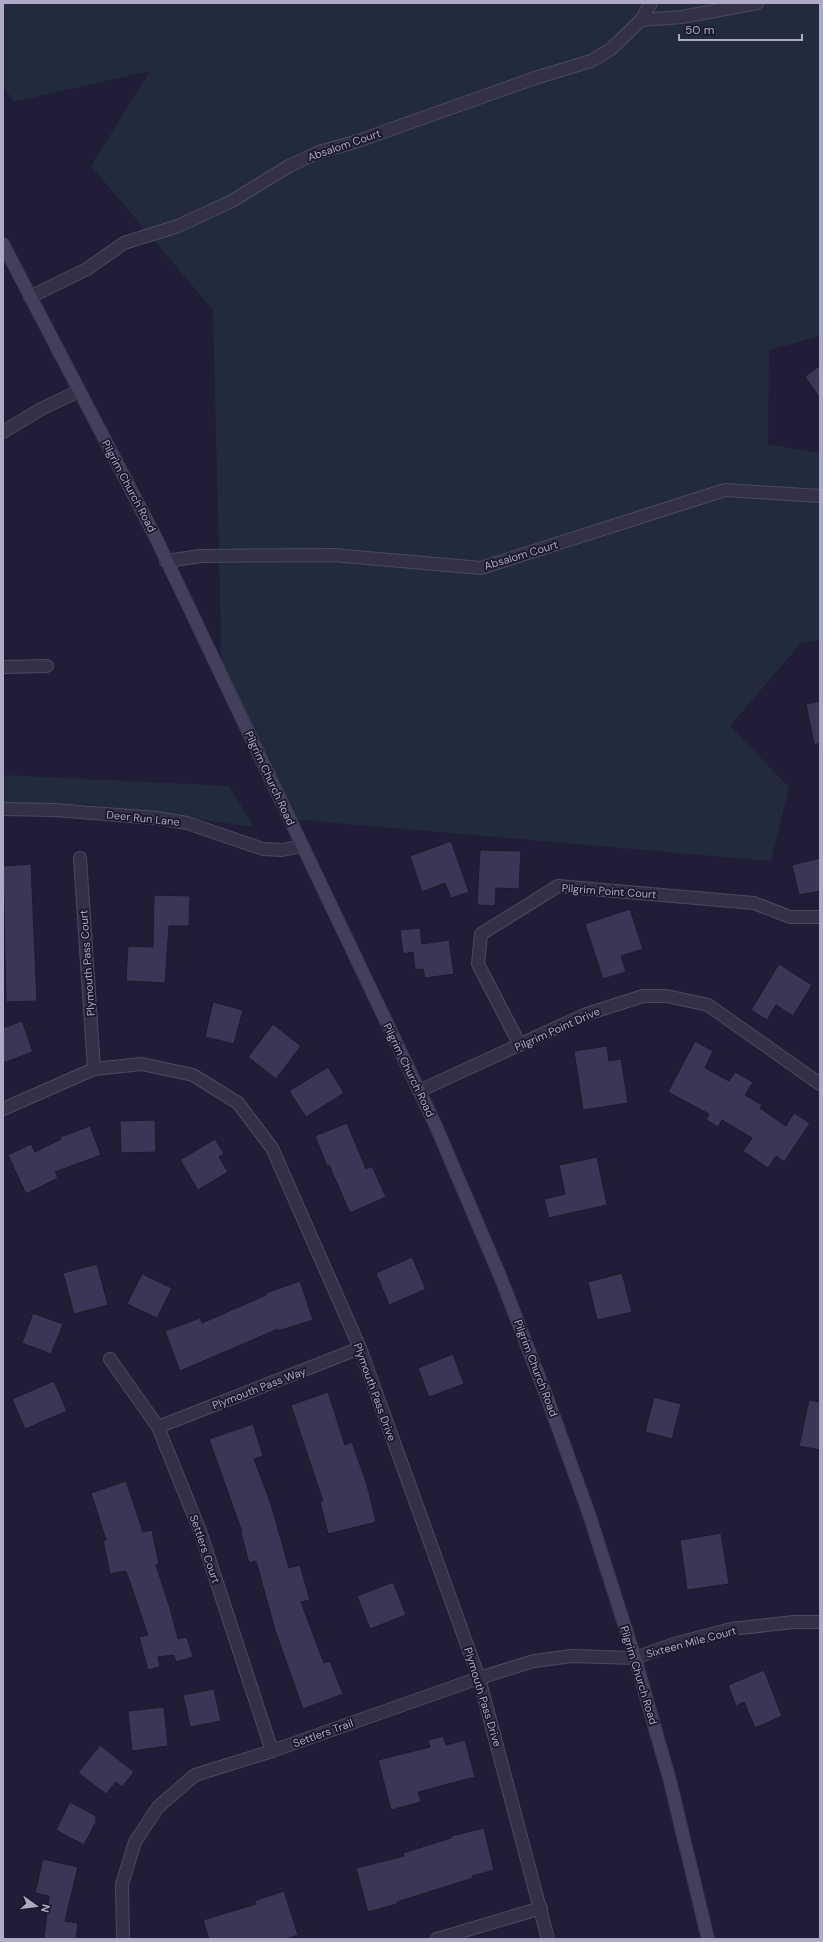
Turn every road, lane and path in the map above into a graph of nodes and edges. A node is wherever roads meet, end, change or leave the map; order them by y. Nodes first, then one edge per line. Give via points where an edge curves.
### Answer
1 (651, 3) edge
2 (757, 3) edge
3 (641, 20) junction
4 (3, 244) edge
5 (30, 297) junction
6 (79, 391) junction
7 (3, 432) edge
8 (820, 496) edge
9 (166, 561) junction
10 (47, 666) dead end
11 (3, 667) edge
12 (3, 809) edge
13 (302, 846) junction
14 (80, 858) dead end
15 (820, 917) edge
16 (520, 1045) junction
17 (94, 1069) junction
18 (820, 1084) edge
19 (419, 1091) junction
20 (3, 1109) edge
21 (360, 1348) junction
22 (110, 1359) dead end
23 (158, 1427) junction
24 (820, 1622) edge
25 (634, 1658) junction
26 (479, 1678) junction
27 (272, 1751) junction
28 (541, 1908) junction
29 (123, 1939) edge
30 (437, 1939) edge
31 (548, 1939) edge
32 (708, 1939) edge

1 - 3 street, Absalom Court
2 - 3 street via 682,17
3 - 5 street, Absalom Court via 612,49 591,61 319,152 289,166 232,200 178,226 124,243 87,269
4 - 5 street, Pilgrim Church Road
5 - 6 street, Pilgrim Church Road
6 - 7 street via 41,409
6 - 9 street, Pilgrim Church Road
8 - 9 street, Absalom Court via 725,490 481,568 332,555 201,556
9 - 13 street, Pilgrim Church Road
10 - 11 street
12 - 13 street, Deer Run Lane via 157,818 187,823 263,849 282,850
13 - 19 street, Pilgrim Church Road
14 - 17 street, Plymouth Pass Court
15 - 16 street, Pilgrim Point Court via 790,917 754,902 558,886 482,934 478,964
16 - 18 street, Pilgrim Point Drive via 584,1015 643,996 667,996 708,1005
16 - 19 street, Pilgrim Point Drive
17 - 20 street, Plymouth Pass Drive
17 - 21 street, Plymouth Pass Drive via 142,1064 193,1075 238,1103 272,1148
19 - 25 street, Pilgrim Church Road via 523,1333 589,1514
21 - 23 street, Plymouth Pass Way
21 - 26 street, Plymouth Pass Drive
22 - 23 street, Settlers Court
23 - 27 street, Settlers Court via 200,1531
24 - 25 street, Sixteen Mile Court via 794,1622 731,1629
25 - 26 street, Settlers Trail via 572,1656 534,1661
25 - 32 street, Pilgrim Church Road via 670,1781
26 - 27 street, Settlers Trail
26 - 28 street, Plymouth Pass Drive
27 - 29 street, Settlers Trail via 196,1775 158,1807 135,1842 122,1884
28 - 30 street
28 - 31 street, Plymouth Pass Drive

